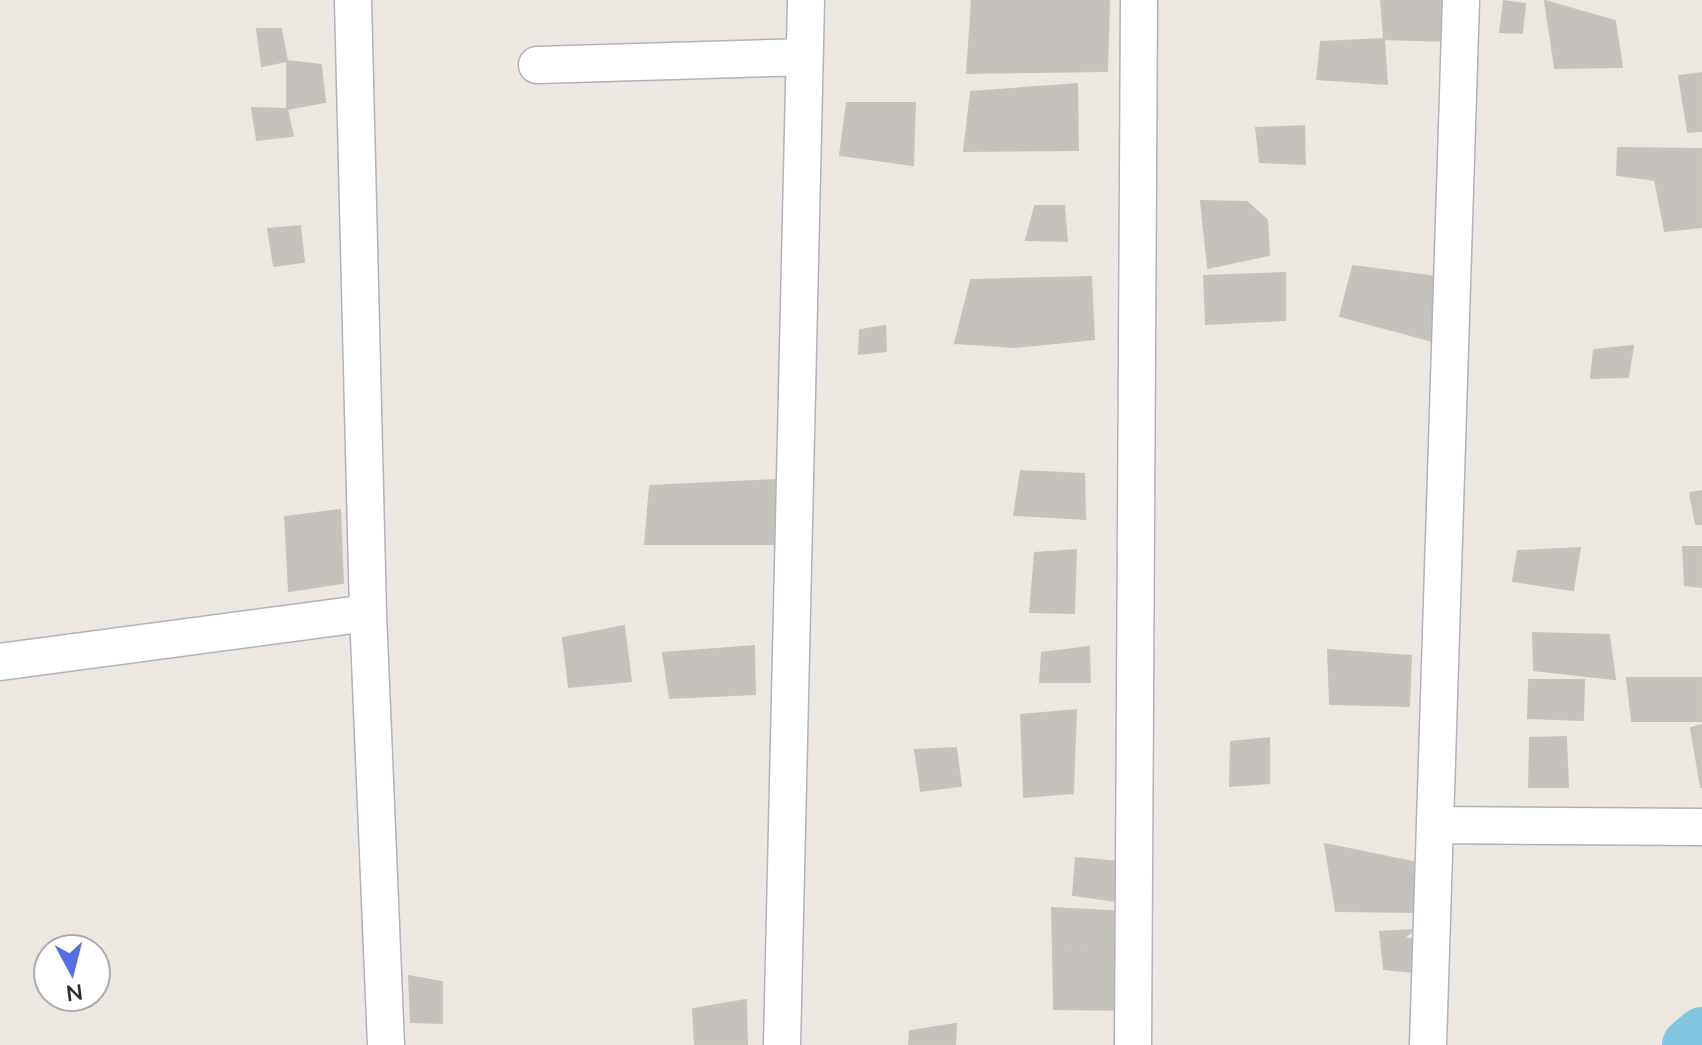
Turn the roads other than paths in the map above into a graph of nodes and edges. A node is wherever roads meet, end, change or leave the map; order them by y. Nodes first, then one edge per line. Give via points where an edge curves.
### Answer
1 (353, 0) edge
2 (806, 0) edge
3 (1139, 0) edge
4 (1461, 0) edge
5 (804, 57) junction
6 (537, 65) dead end
7 (368, 613) junction
8 (0, 662) edge
9 (1436, 825) junction
10 (1702, 827) edge
11 (386, 1045) edge
12 (782, 1045) edge
13 (1133, 1045) edge
14 (1428, 1045) edge

1 - 7 street
2 - 5 street
3 - 13 street
4 - 9 street
5 - 6 street
5 - 12 street
7 - 8 street
7 - 11 street
9 - 10 street
9 - 14 street

